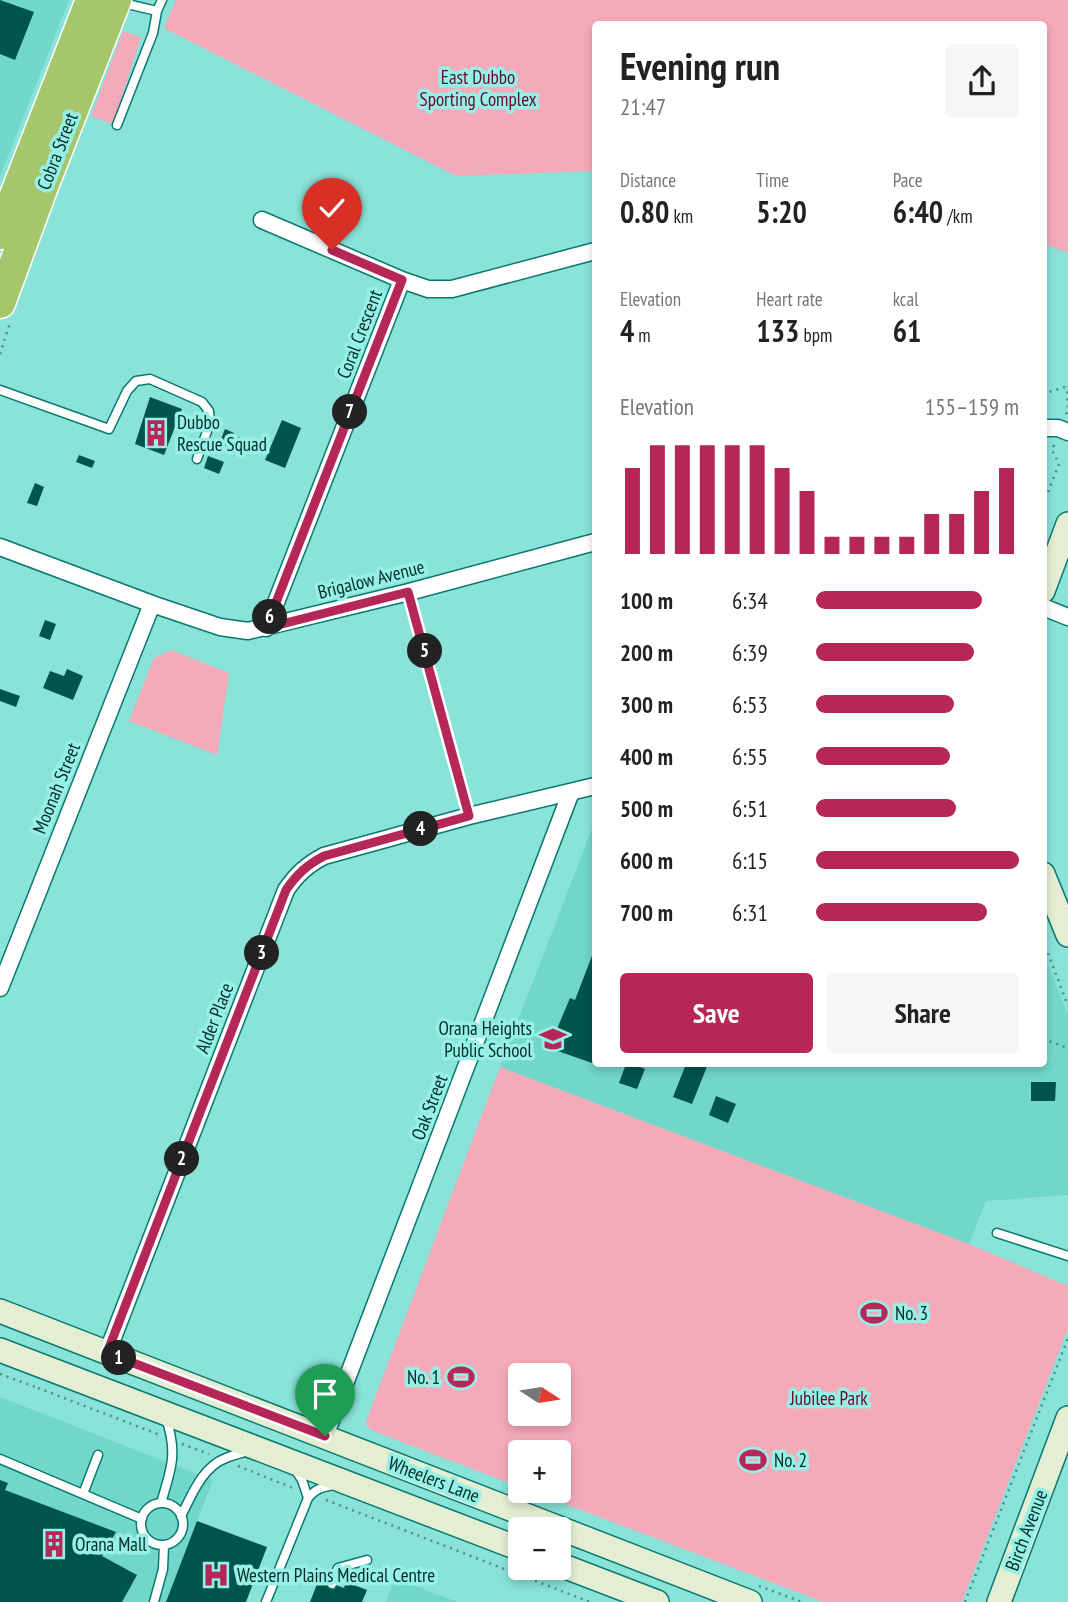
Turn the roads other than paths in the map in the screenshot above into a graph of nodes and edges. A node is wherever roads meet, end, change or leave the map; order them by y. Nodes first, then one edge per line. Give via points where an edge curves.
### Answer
1 (107, 0) edge
2 (162, 0) edge
3 (157, 11) junction
4 (117, 125) dead end
5 (262, 220) dead end
6 (0, 234) edge
7 (592, 252) edge
8 (402, 280) junction
9 (0, 303) edge
10 (0, 390) edge
11 (197, 459) dead end
12 (1068, 524) edge
13 (592, 543) edge
14 (0, 547) edge
15 (1047, 580) edge
16 (152, 604) junction
17 (1047, 609) edge
18 (1068, 617) edge
19 (266, 628) junction
20 (592, 787) edge
21 (572, 792) junction
22 (1047, 884) edge
23 (1068, 935) edge
24 (0, 988) edge
25 (997, 1233) dead end
26 (1068, 1256) edge
27 (0, 1311) edge
28 (0, 1350) edge
29 (107, 1353) junction
30 (164, 1413) junction
31 (1068, 1418) edge
32 (325, 1436) junction
33 (258, 1448) junction
34 (98, 1455) dead end
35 (0, 1459) edge
36 (290, 1460) junction
37 (352, 1484) junction
38 (83, 1494) junction
39 (308, 1498) junction
40 (161, 1503) junction
41 (181, 1516) junction
42 (142, 1519) junction
43 (508, 1544) edge
44 (164, 1545) junction
45 (367, 1560) dead end
46 (571, 1569) edge
47 (332, 1584) dead end
48 (154, 1602) edge
49 (267, 1602) edge
50 (657, 1602) edge
51 (750, 1602) edge
52 (999, 1602) edge

1 - 3 lane
1 - 6 highway, Cobra Street
1 - 9 highway, Cobra Street
2 - 3 lane
3 - 4 lane via 153,33
5 - 8 street
7 - 8 street, Coral Crescent via 452,289 428,289
8 - 19 street, Coral Crescent
10 - 11 lane via 109,429 127,391 136,381 150,379 202,402 209,411
12 - 15 main road
13 - 19 street, Brigalow Avenue
14 - 16 street, Brigalow Avenue
16 - 19 street, Brigalow Avenue via 220,627
16 - 24 street, Moonah Street
17 - 18 street
20 - 21 street, Alder Place
21 - 29 street, Alder Place via 324,856 296,876 286,890
21 - 32 street, Oak Street
22 - 23 main road
25 - 26 lane
27 - 29 main road, Wheelers Lane
28 - 30 main road, Wheelers Lane
29 - 32 main road, Wheelers Lane
30 - 33 main road, Wheelers Lane
30 - 40 lane via 173,1453
31 - 52 main road, Birch Avenue
32 - 51 main road, Wheelers Lane
33 - 36 main road, Wheelers Lane
33 - 41 lane via 223,1458 210,1468
34 - 38 lane
35 - 38 lane
36 - 37 main road, Wheelers Lane
36 - 39 lane
37 - 39 lane via 321,1487
37 - 43 main road, Wheelers Lane
38 - 42 lane
39 - 49 lane
40 - 41 lane via 173,1506
40 - 42 lane via 149,1508
41 - 44 lane via 180,1535
42 - 44 lane via 146,1538
44 - 48 lane
45 - 47 lane via 338,1567
46 - 50 main road

